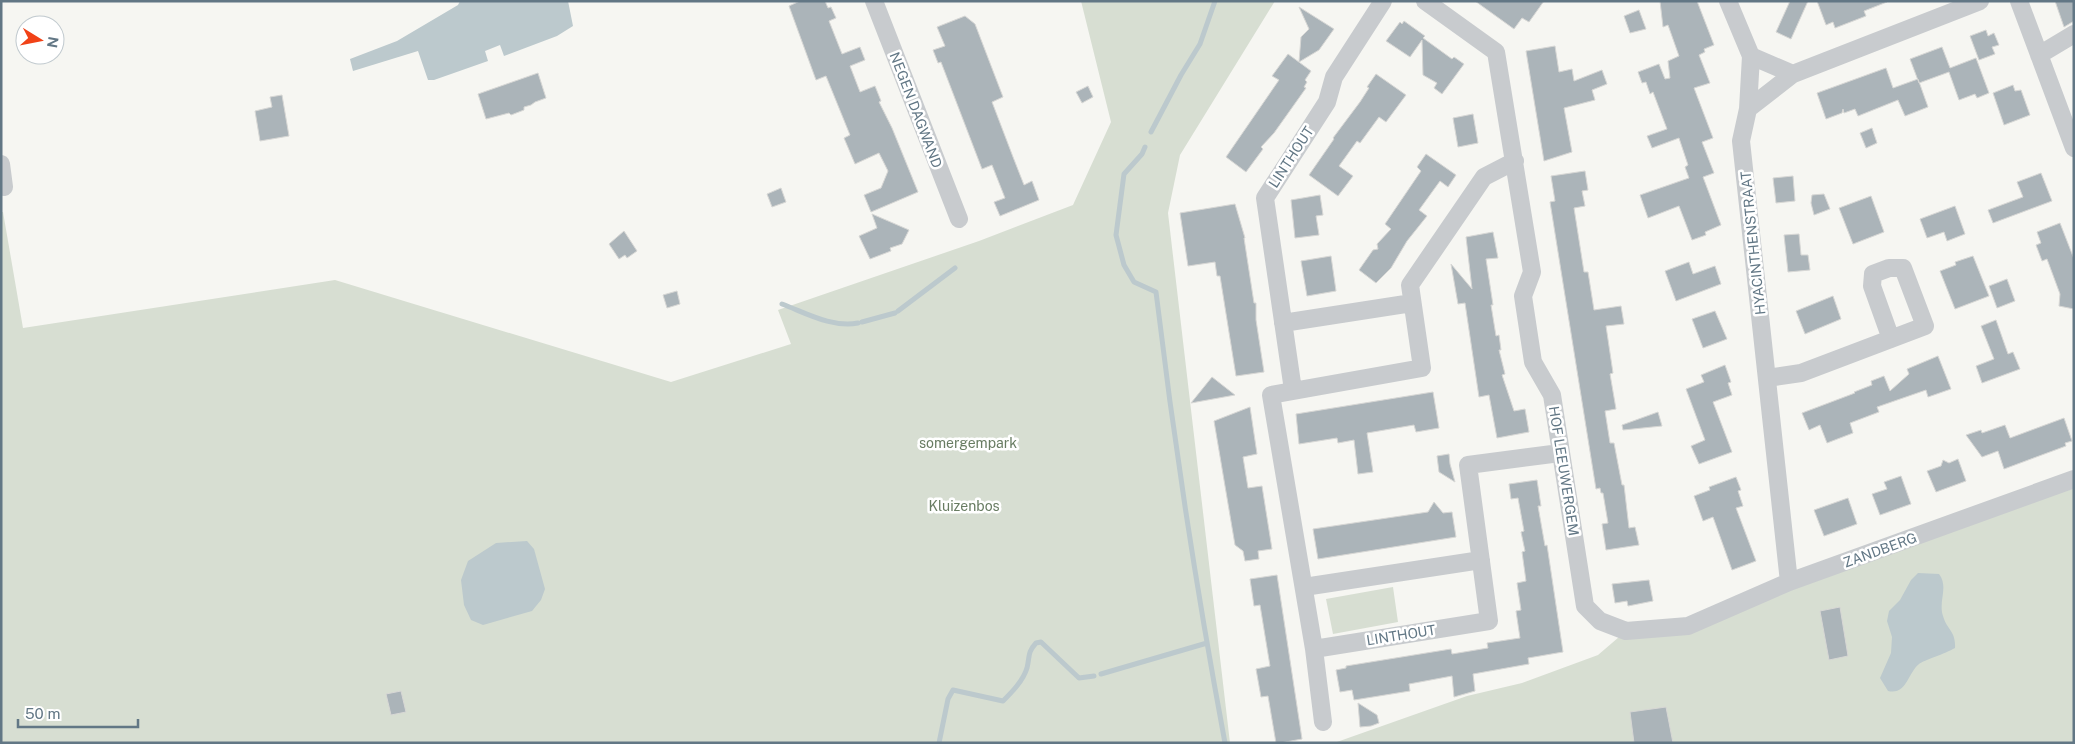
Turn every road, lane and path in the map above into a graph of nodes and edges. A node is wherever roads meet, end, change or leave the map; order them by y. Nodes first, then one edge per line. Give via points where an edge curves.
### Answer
1 (874, 1) edge
2 (1383, 1) edge
3 (1425, 1) edge
4 (1728, 1) edge
5 (1980, 1) edge
6 (2019, 1) edge
7 (2074, 34) edge
8 (2039, 55) junction
9 (1751, 56) junction
10 (1793, 74) junction
11 (1748, 109) junction
12 (2074, 147) edge
13 (1514, 161) junction
14 (1, 164) edge
15 (4, 187) dead end
16 (959, 219) dead end
17 (1412, 303) junction
18 (1283, 323) junction
19 (1891, 339) dead end
20 (1767, 378) junction
21 (1293, 390) junction
22 (1560, 453) junction
23 (2074, 480) edge
24 (1481, 560) junction
25 (1789, 582) junction
26 (1304, 587) junction
27 (1688, 626) joint
28 (1314, 649) junction
29 (1323, 722) dead end

1 - 16 street, NEGEN DAGWAND
2 - 18 street, LINTHOUT via 1334,77 1327,102 1265,198
3 - 13 street, HOF LEEUWERGEM via 1496,52
4 - 9 street, HYACINTHENSTRAAT
5 - 10 street
6 - 8 street
7 - 8 street
8 - 12 street
9 - 10 street
9 - 11 street, HYACINTHENSTRAAT
10 - 11 street
11 - 20 street, HYACINTHENSTRAAT via 1742,141
13 - 17 street via 1484,177 1410,285
13 - 22 street, HOF LEEUWERGEM via 1532,272 1523,296 1533,362 1552,395
14 - 15 street
17 - 18 street
17 - 21 street via 1422,368
18 - 21 street, LINTHOUT
19 - 20 street via 1801,373
20 - 25 street, HYACINTHENSTRAAT
21 - 26 street via 1271,395
22 - 24 street, LINTHOUT via 1468,465
22 - 27 street, HOF LEEUWERGEM via 1585,606 1600,621 1626,631
23 - 25 street, ZANDBERG
24 - 26 street
24 - 28 street, LINTHOUT via 1489,621
25 - 27 street, ZANDBERG
26 - 28 street
28 - 29 street

